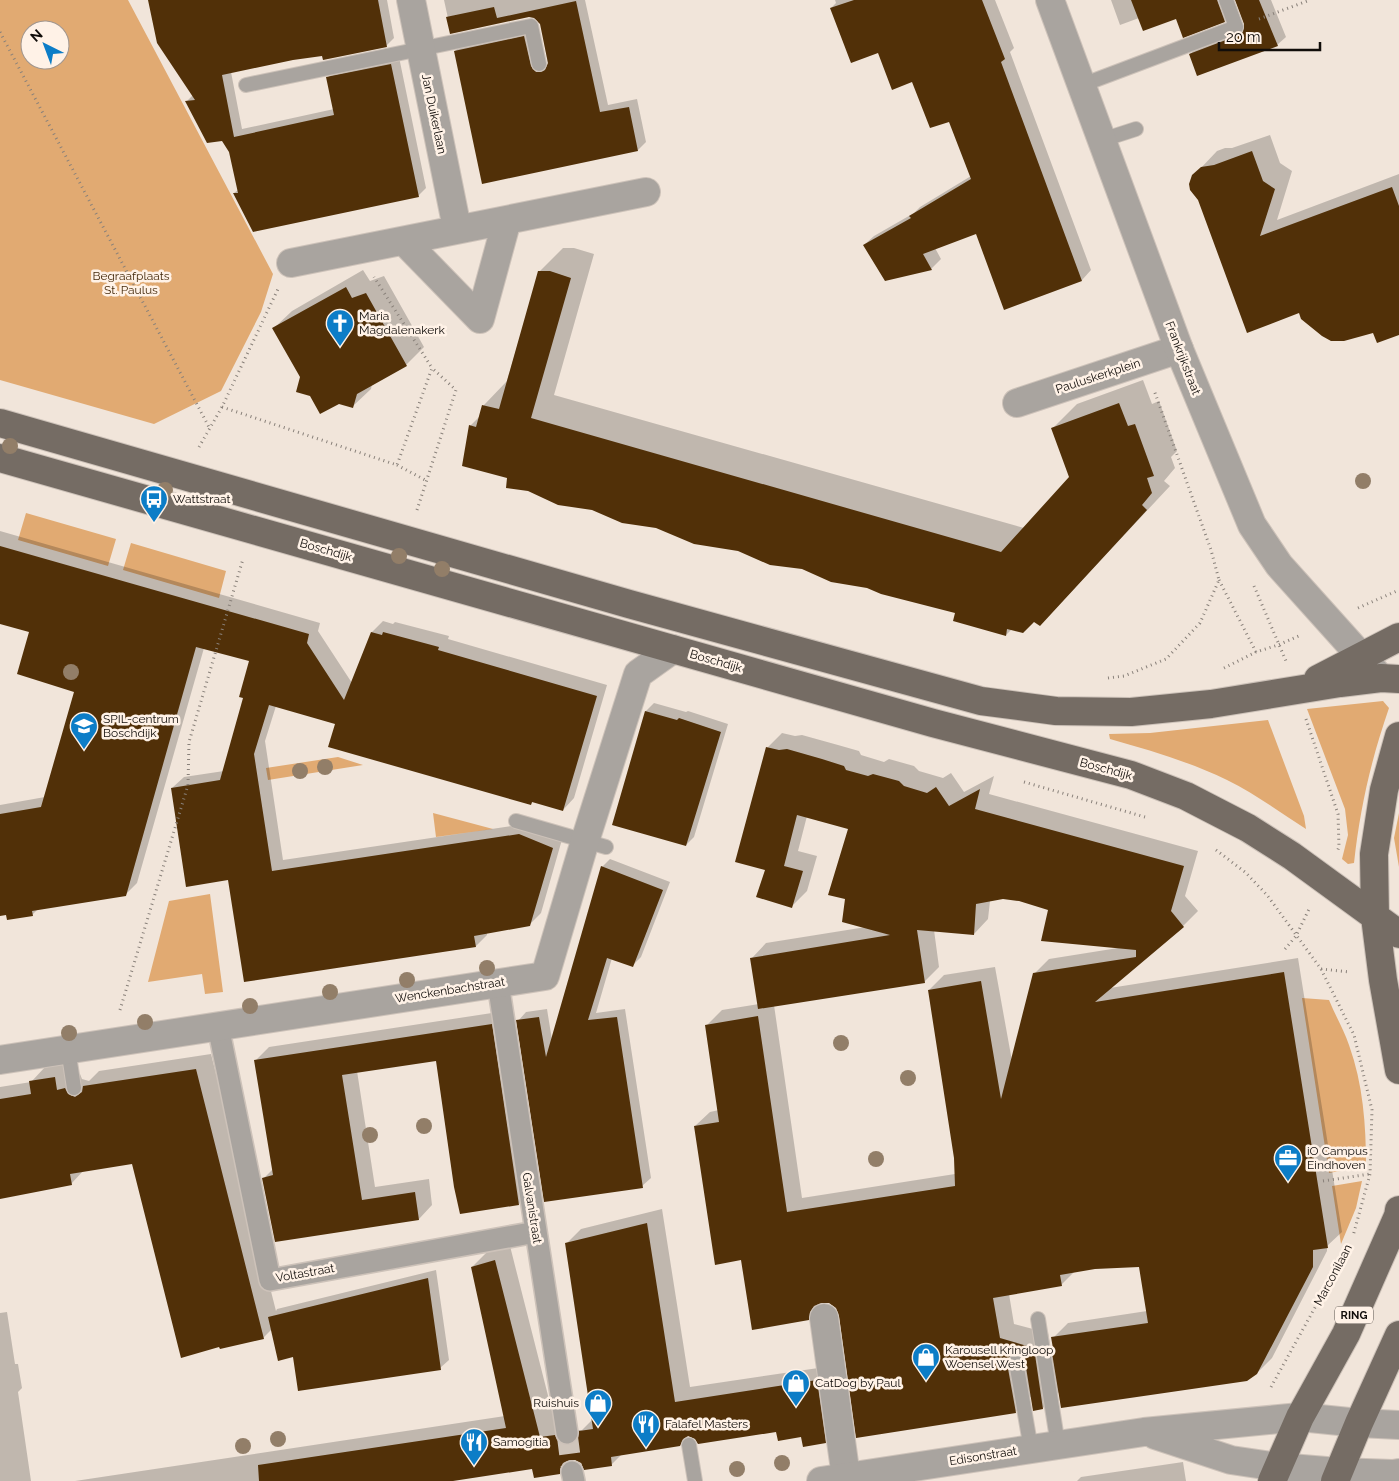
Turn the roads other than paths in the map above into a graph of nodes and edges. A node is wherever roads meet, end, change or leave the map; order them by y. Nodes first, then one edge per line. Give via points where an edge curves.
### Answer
1 (411, 0) edge
2 (1050, 0) edge
3 (1226, 0) edge
4 (420, 48) junction
5 (538, 64) dead end
6 (246, 85) dead end
7 (1082, 85) junction
8 (1136, 129) dead end
9 (1102, 140) junction
10 (646, 192) dead end
11 (507, 220) junction
12 (458, 228) junction
13 (404, 240) junction
14 (291, 263) road end
15 (1179, 349) junction
16 (1017, 403) dead end
17 (0, 423) edge
18 (0, 458) edge
19 (1399, 637) edge
20 (673, 649) junction
21 (1362, 657) junction
22 (1390, 678) edge
23 (1297, 690) junction
24 (1399, 736) edge
25 (516, 821) dead end
26 (595, 844) junction
27 (1374, 917) junction
28 (1399, 934) edge
29 (498, 983) junction
30 (218, 1026) junction
31 (68, 1049) junction
32 (0, 1060) edge
33 (1399, 1070) edge
34 (74, 1088) dead end
35 (1399, 1210) edge
36 (536, 1232) junction
37 (824, 1318) dead end
38 (1038, 1319) dead end
39 (1399, 1335) edge
40 (1016, 1362) dead end
41 (1300, 1417) junction
42 (1358, 1423) junction
43 (1399, 1425) edge
44 (1144, 1432) junction
45 (567, 1433) tunnel mouth
46 (689, 1445) dead end
47 (1058, 1445) junction
48 (1031, 1449) junction
49 (1399, 1473) edge
50 (1275, 1474) edge
51 (1337, 1477) edge
52 (834, 1479) edge
53 (694, 1481) edge

1 - 4 street, Jan Duikerlaan
2 - 7 street, Frankrijkstraat
3 - 7 lane via 1236,27
4 - 5 lane via 531,26
4 - 6 lane
4 - 12 street, Jan Duikerlaan
7 - 9 street, Frankrijkstraat
8 - 9 lane
9 - 15 street, Frankrijkstraat
10 - 11 street
11 - 12 street
11 - 13 street via 480,319
12 - 13 street
13 - 14 street
15 - 16 street, Pauluskerkplein
15 - 21 street, Frankrijkstraat via 1252,525 1279,564
17 - 23 main road via 629,604 981,701 1056,711 1131,712 1211,704
18 - 20 main road, Boschdijk
19 - 21 main road
20 - 26 street, Wenckenbachstraat via 638,674
20 - 27 main road, Boschdijk via 1014,746 1131,775 1186,796 1248,828 1292,856
21 - 22 street, Frankrijkstraat
21 - 23 main road
22 - 23 main road
24 - 27 main road via 1384,790 1374,854
25 - 26 lane
26 - 29 street, Wenckenbachstraat via 545,976
27 - 28 main road, Boschdijk
27 - 33 main road
29 - 30 street, Wenckenbachstraat
29 - 36 street, Galvanistraat
30 - 31 street, Wenckenbachstraat
30 - 36 street, Voltastraat via 270,1280
31 - 32 street, Wenckenbachstraat
31 - 34 lane
35 - 41 main road, RING via 1346,1334
36 - 45 street, Galvanistraat
37 - 52 street
38 - 47 lane
39 - 42 main road
40 - 48 lane
41 - 42 street, Edisonstraat
41 - 44 street, Edisonstraat
41 - 50 main road, RING
42 - 43 street, Edisonstraat
42 - 51 main road
44 - 47 street, Edisonstraat
44 - 50 street, Edisonstraat
46 - 53 lane
47 - 48 street, Edisonstraat
48 - 52 street, Edisonstraat
49 - 51 street, Edisonstraat
50 - 51 street, Edisonstraat

